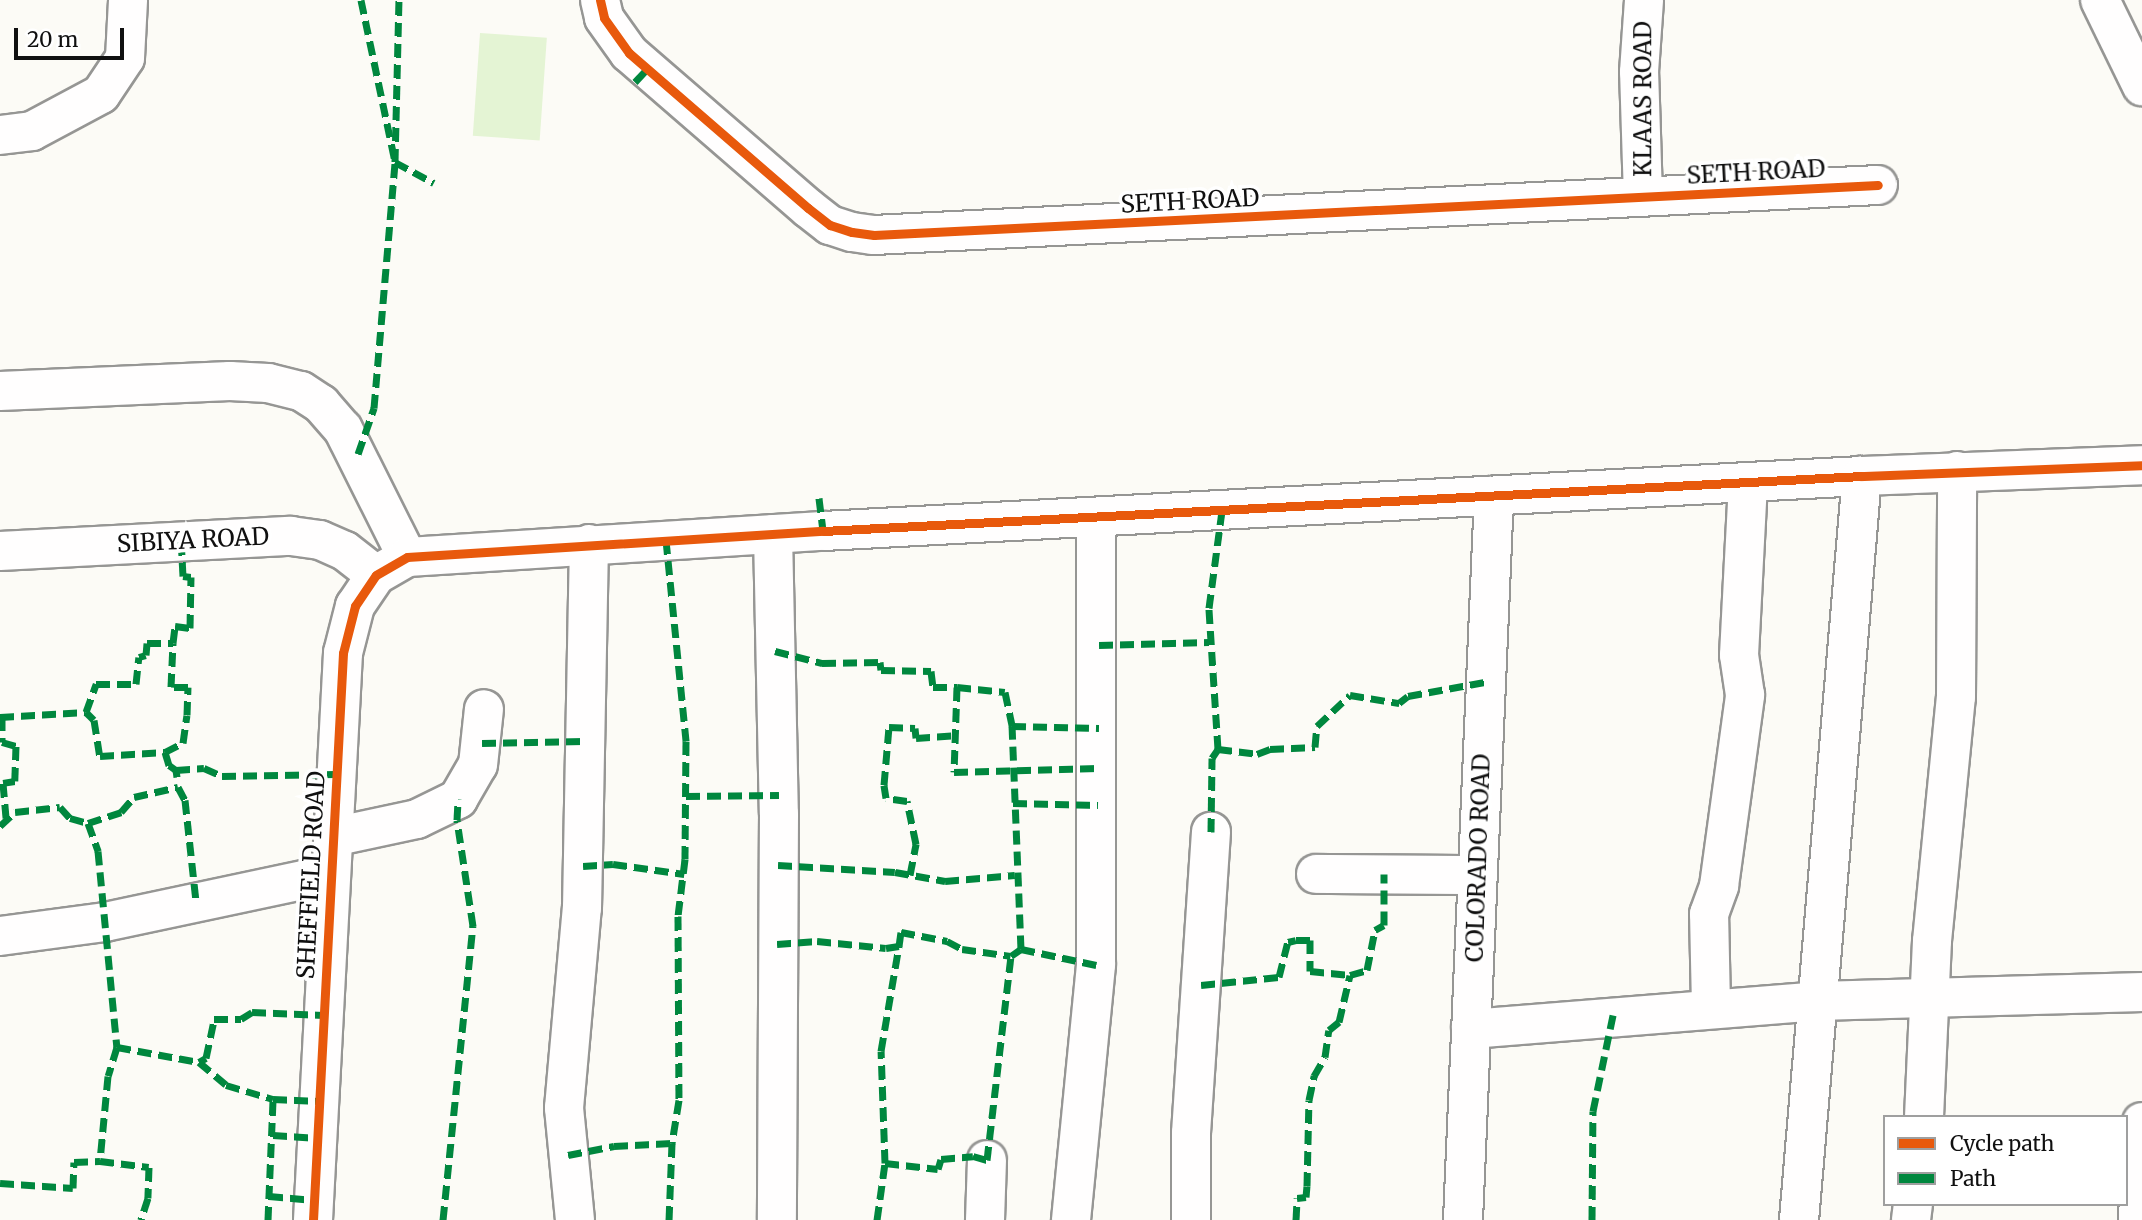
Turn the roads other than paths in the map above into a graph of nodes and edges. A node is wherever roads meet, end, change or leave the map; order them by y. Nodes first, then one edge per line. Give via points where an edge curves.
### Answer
1 (128, 0) edge
2 (600, 0) edge
3 (1644, 0) edge
4 (2100, 0) edge
5 (2142, 86) edge
6 (0, 135) edge
7 (1878, 185) dead end
8 (1643, 197) junction
9 (0, 391) edge
10 (2142, 465) edge
11 (1957, 471) junction
12 (1862, 475) junction
13 (1748, 482) junction
14 (1494, 496) junction
15 (1096, 518) junction
16 (774, 534) junction
17 (589, 544) junction
18 (0, 551) edge
19 (391, 566) junction
20 (484, 709) dead end
21 (1211, 832) dead end
22 (332, 856) junction
23 (1316, 874) dead end
24 (1477, 875) junction
25 (0, 936) edge
26 (2142, 992) edge
27 (1931, 999) junction
28 (1818, 1001) junction
29 (1711, 1007) junction
30 (1471, 1029) junction
31 (1924, 1115) edge
32 (2142, 1122) edge
33 (987, 1160) dead end
34 (313, 1220) edge
35 (575, 1220) edge
36 (777, 1220) edge
37 (985, 1220) edge
38 (1071, 1220) edge
39 (1191, 1220) edge
40 (1463, 1220) edge
41 (1799, 1220) edge
42 (2138, 1220) edge

1 - 6 street via 125,58 101,94 32,131
2 - 8 street, SETH ROAD via 604,18 629,53 808,208 830,225 852,232 874,236
3 - 8 street, KLAAS ROAD via 1639,72
4 - 5 street
7 - 8 street, SETH ROAD
9 - 19 street via 230,381 301,391 321,404 343,429
10 - 11 street
11 - 12 street
11 - 27 street via 1956,696 1932,942
12 - 13 street
12 - 28 street
13 - 14 street
13 - 29 street via 1739,655 1745,695 1719,886 1709,914
14 - 15 street
14 - 24 street, COLORADO ROAD
15 - 16 street
15 - 38 street via 1096,965
16 - 17 street
16 - 36 street via 779,814
17 - 19 street
17 - 35 street via 582,908 564,1097
18 - 19 street, SIBIYA ROAD via 291,536 320,540
19 - 22 street, SHEFFIELD ROAD via 355,606 343,653
20 - 22 street via 478,765 458,799
21 - 39 street via 1192,1122
22 - 25 street via 104,922
22 - 34 street, SHEFFIELD ROAD
23 - 24 street
24 - 30 street, COLORADO ROAD
26 - 27 street
27 - 28 street
27 - 31 street
28 - 29 street
28 - 41 street
29 - 30 street
30 - 40 street, COLORADO ROAD
32 - 42 street
33 - 37 street

